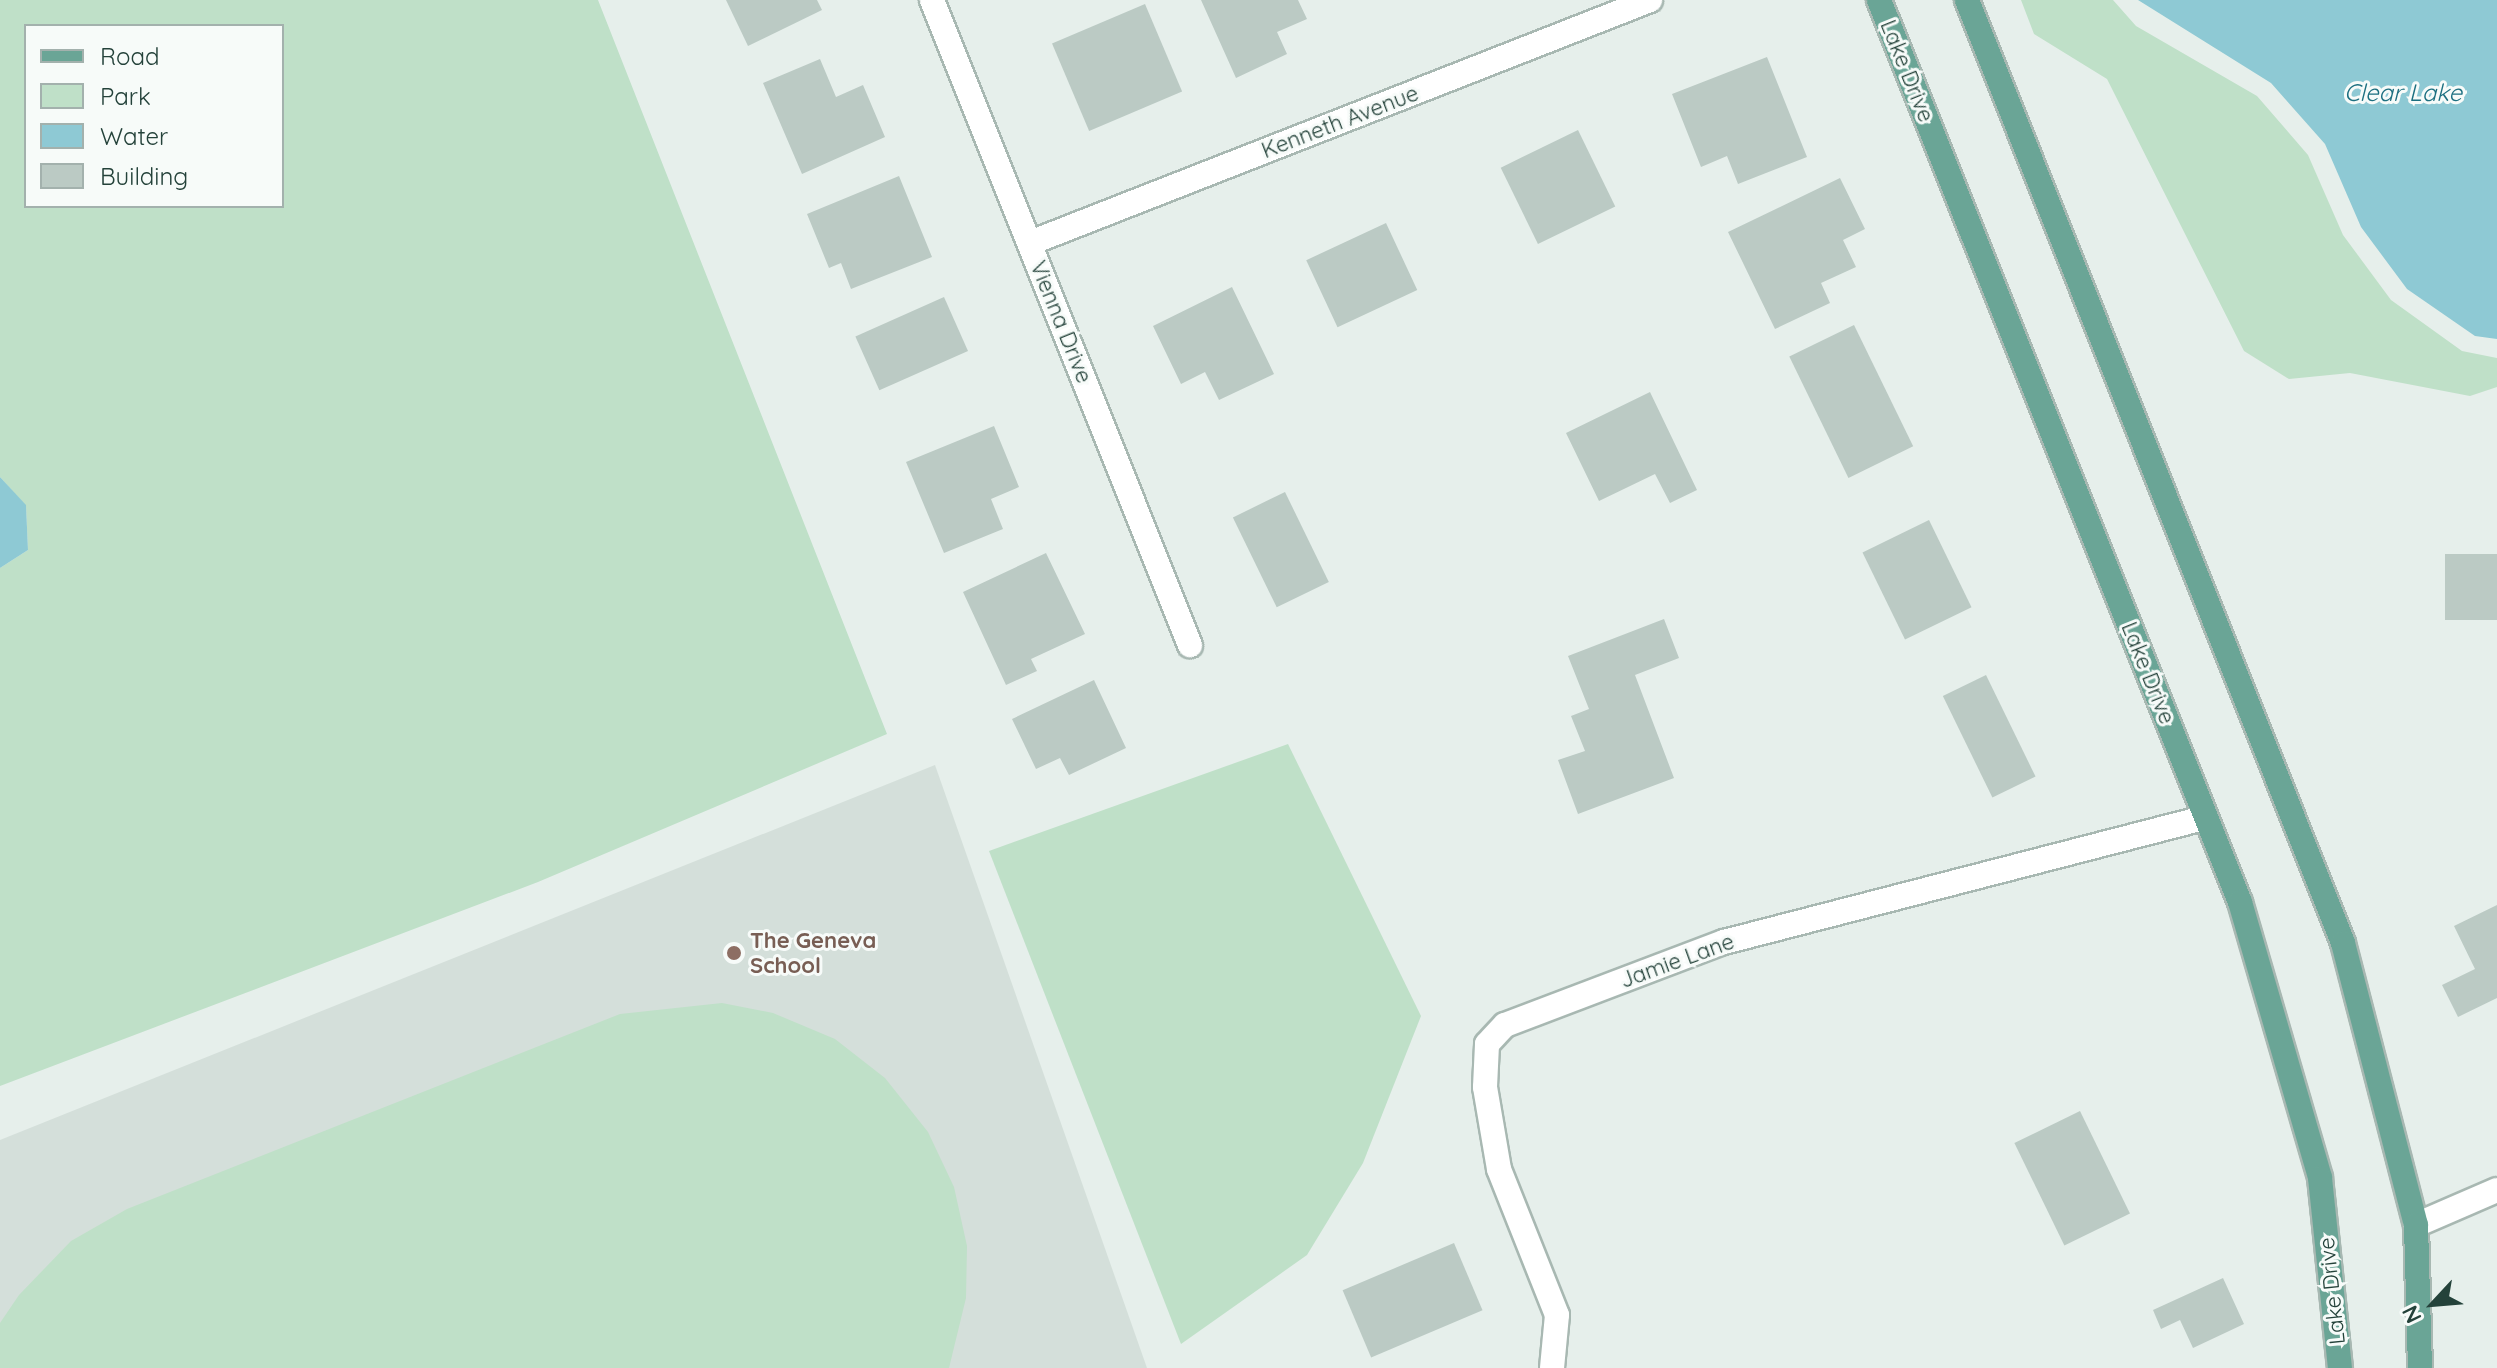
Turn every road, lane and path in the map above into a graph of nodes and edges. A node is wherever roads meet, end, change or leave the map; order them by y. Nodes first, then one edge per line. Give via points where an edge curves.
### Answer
1 (932, 0) edge
2 (1650, 0) edge
3 (1879, 0) edge
4 (1967, 0) edge
5 (1030, 243) junction
6 (1190, 645) dead end
7 (2205, 818) junction
8 (2497, 1190) edge
9 (2416, 1225) junction
10 (1552, 1368) edge
11 (2340, 1368) edge
12 (2420, 1368) edge

1 - 5 street, Vienna Drive
2 - 5 street, Kenneth Avenue
3 - 7 main road, Lake Drive
4 - 9 main road via 2343,943
5 - 6 street, Vienna Drive
7 - 10 street, Jamie Lane via 1724,942 1505,1025 1487,1044 1485,1087 1499,1169 1557,1315
7 - 11 main road, Lake Drive via 2240,902 2320,1178
8 - 9 street
9 - 12 main road

